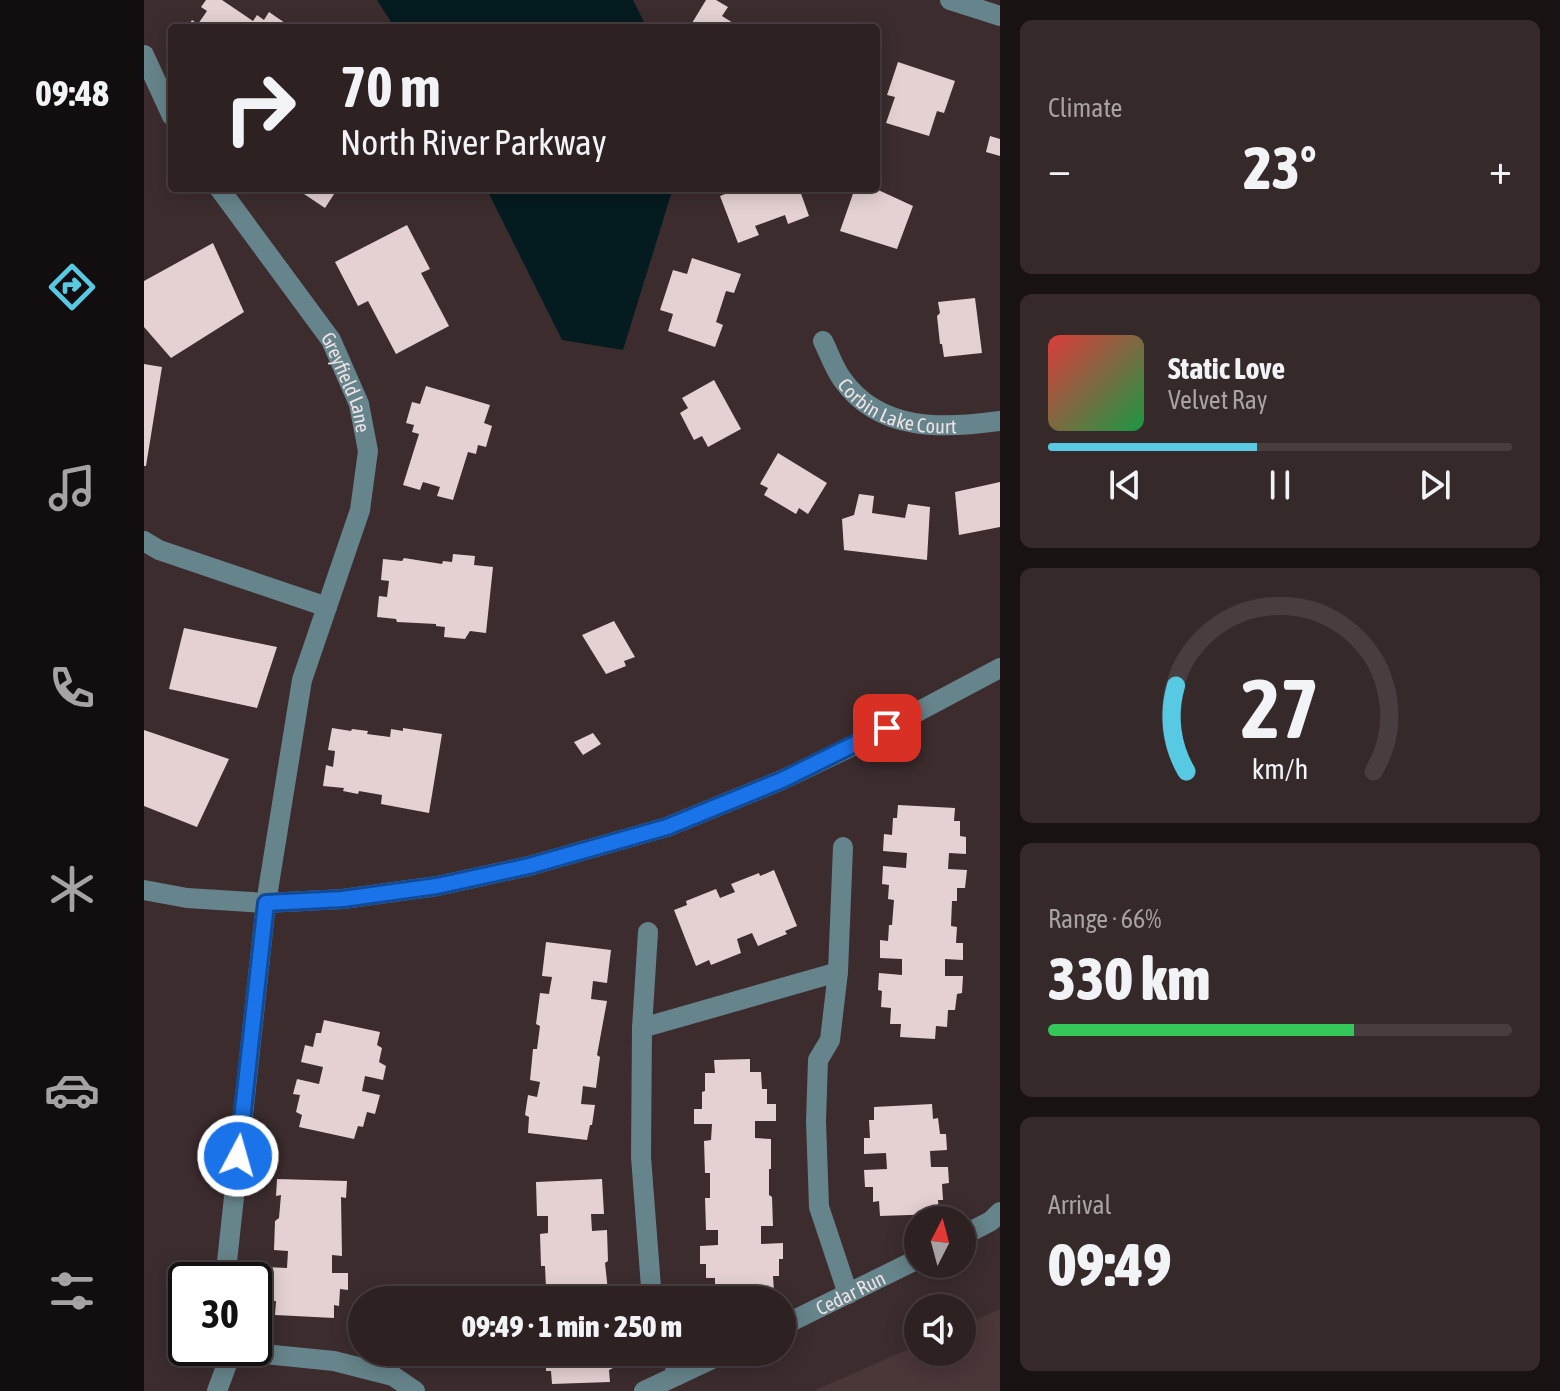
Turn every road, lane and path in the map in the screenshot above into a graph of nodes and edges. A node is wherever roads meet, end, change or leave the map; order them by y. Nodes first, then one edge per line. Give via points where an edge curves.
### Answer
1 (950, 0) edge
2 (1000, 16) edge
3 (144, 55) edge
4 (168, 107) edge
5 (222, 192) edge
6 (823, 341) dead end
7 (1000, 421) edge
8 (144, 541) edge
9 (327, 607) junction
10 (1000, 668) edge
11 (843, 847) dead end
12 (144, 890) edge
13 (266, 903) junction
14 (648, 932) dead end
15 (838, 972) junction
16 (642, 1028) junction
17 (1000, 1212) edge
18 (976, 1229) edge
19 (227, 1262) edge
20 (904, 1266) edge
21 (651, 1286) edge
22 (848, 1294) junction
23 (796, 1319) edge
24 (272, 1354) edge
25 (227, 1366) edge
26 (675, 1366) edge
27 (697, 1366) edge
28 (678, 1375) junction
29 (217, 1391) edge
30 (415, 1391) edge
31 (644, 1391) edge

1 - 2 street
3 - 4 street
5 - 9 street, Greyfield Lane via 331,340 359,404 368,451 360,510
6 - 7 street, Corbin Lake Court via 842,379 866,404 897,420 937,426
8 - 9 street
9 - 13 street, Greyfield Lane via 302,680
10 - 13 street via 782,780 667,827 437,886
11 - 15 street
12 - 13 street
13 - 19 street, Greyfield Lane
14 - 16 street
15 - 16 street
15 - 22 street via 830,1040 818,1060 817,1149 819,1207
16 - 21 street via 641,1157
17 - 18 street
20 - 22 street, Cedar Run
22 - 23 street, Cedar Run
24 - 30 street via 393,1376
25 - 29 street
26 - 28 street
27 - 28 street
28 - 31 street

